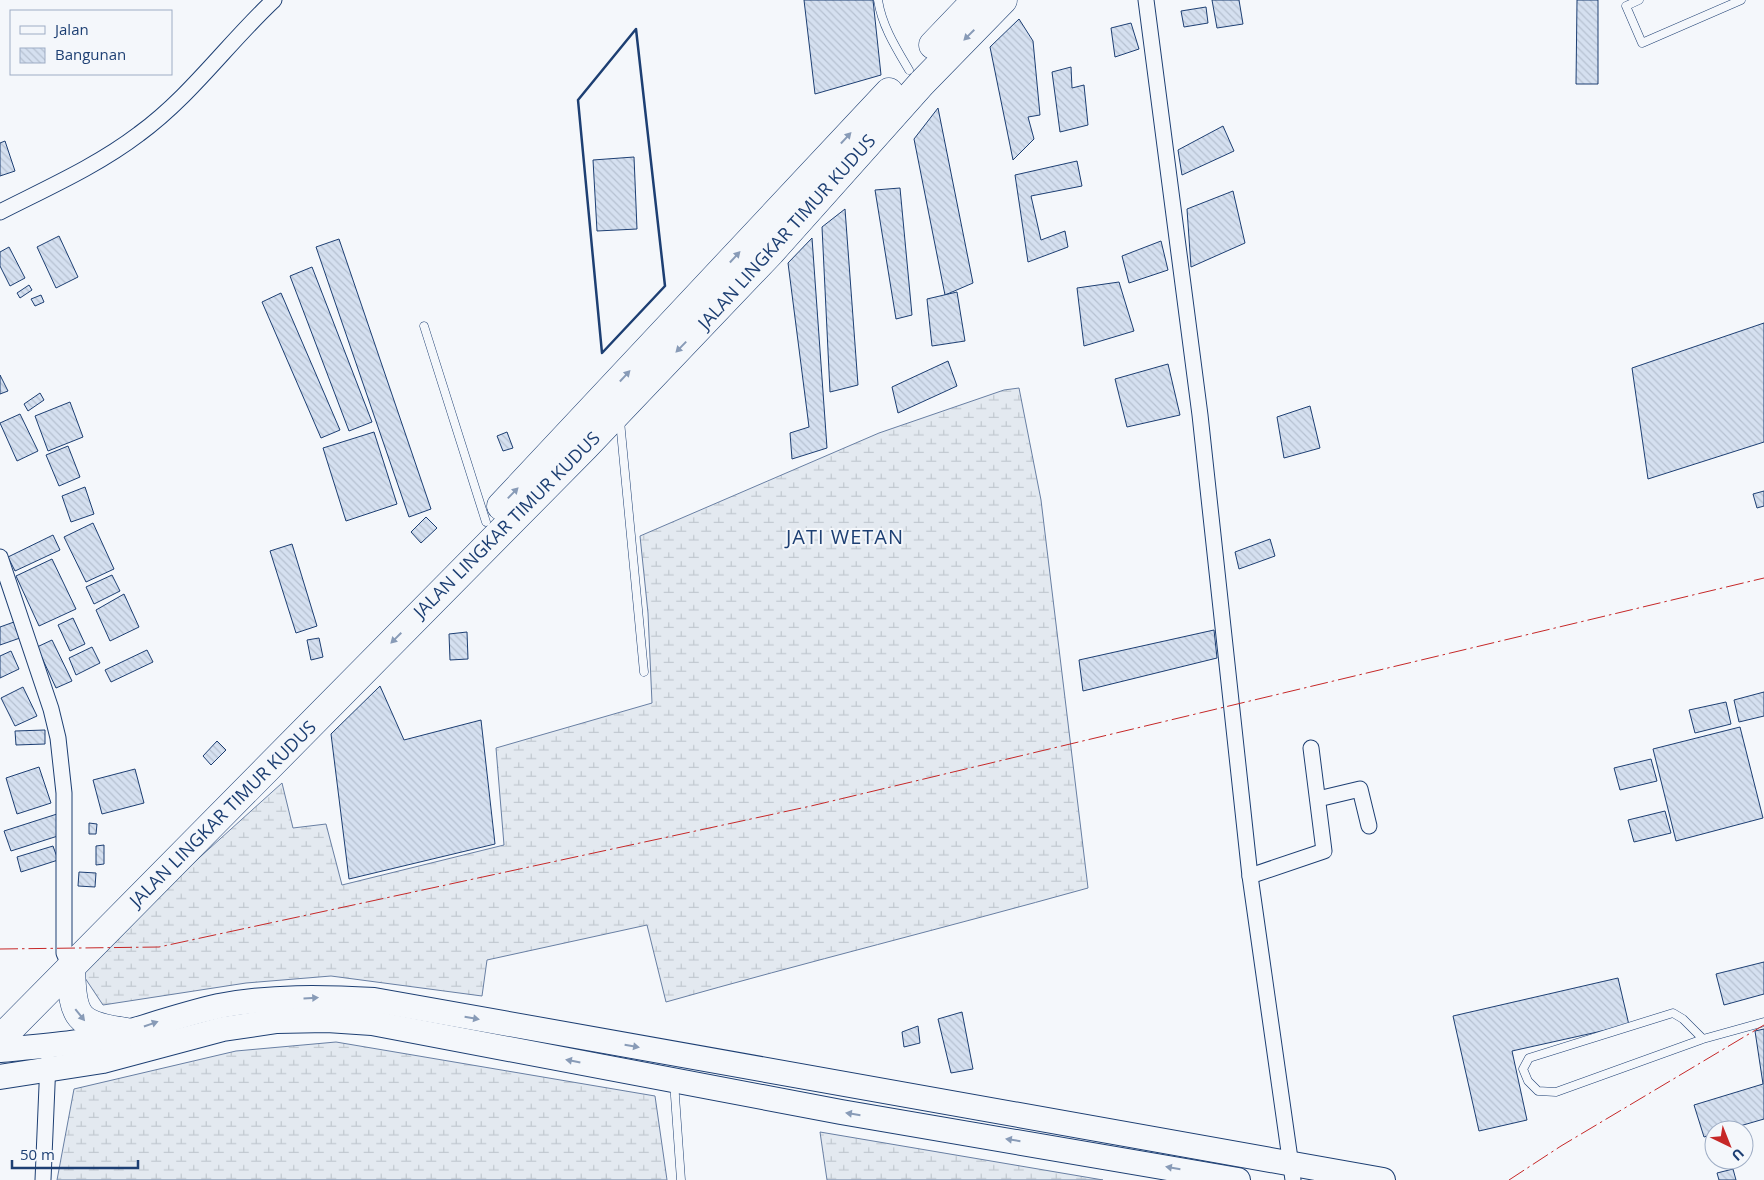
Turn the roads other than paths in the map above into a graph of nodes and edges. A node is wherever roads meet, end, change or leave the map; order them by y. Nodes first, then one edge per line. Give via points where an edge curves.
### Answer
1 (274, 0) edge
2 (878, 0) edge
3 (976, 0) edge
4 (1003, 0) edge
5 (1146, 0) edge
6 (1639, 0) edge
7 (1741, 0) edge
8 (909, 70) junction
9 (0, 212) edge
10 (424, 326) dead end
11 (619, 412) junction
12 (486, 522) junction
13 (0, 557) edge
14 (644, 672) dead end
15 (1311, 748) dead end
16 (1318, 799) junction
17 (1369, 826) dead end
18 (1250, 876) junction
19 (68, 961) junction
20 (0, 1015) edge
21 (1764, 1022) edge
22 (127, 1032) junction
23 (0, 1039) edge
24 (1704, 1039) junction
25 (0, 1050) edge
26 (48, 1057) junction
27 (0, 1077) edge
28 (674, 1080) junction
29 (1292, 1172) edge
30 (43, 1180) edge
31 (681, 1180) edge
32 (1238, 1180) edge
33 (1383, 1180) edge

1 - 9 street via 166,112 140,134
2 - 8 lane via 890,36
3 - 8 highway, JALAN LINGKAR TIMUR KUDUS
4 -> 11 highway, JALAN LINGKAR TIMUR KUDUS via 922,83 771,252
5 - 18 street via 1200,415
6 - 7 lane via 1626,6 1642,43
12 -> 8 highway, JALAN LINGKAR TIMUR KUDUS
10 - 12 lane
11 - 14 lane
11 -> 19 highway, JALAN LINGKAR TIMUR KUDUS
12 - 19 highway, JALAN LINGKAR TIMUR KUDUS
13 - 19 street via 58,738 64,793
15 - 16 street
16 - 17 street via 1360,789
16 - 18 street via 1324,851
18 - 29 street
19 - 20 highway, JALAN LINGKAR TIMUR KUDUS
19 -> 22 highway via 75,1010 86,1022 102,1029
19 - 23 highway, JALAN LINGKAR TIMUR KUDUS
21 - 24 lane
22 - 26 main road
22 -> 29 main road via 220,1006 327,997 374,1000
24 - 24 lane via 1556,1092 1538,1091 1528,1081 1523,1069 1529,1058 1673,1014 1684,1019
25 - 26 main road
26 - 27 main road
28 -> 26 main road via 372,1023 327,1020 277,1021 223,1029 103,1061
26 - 30 street
28 - 31 lane
32 -> 28 main road
29 - 33 main road

